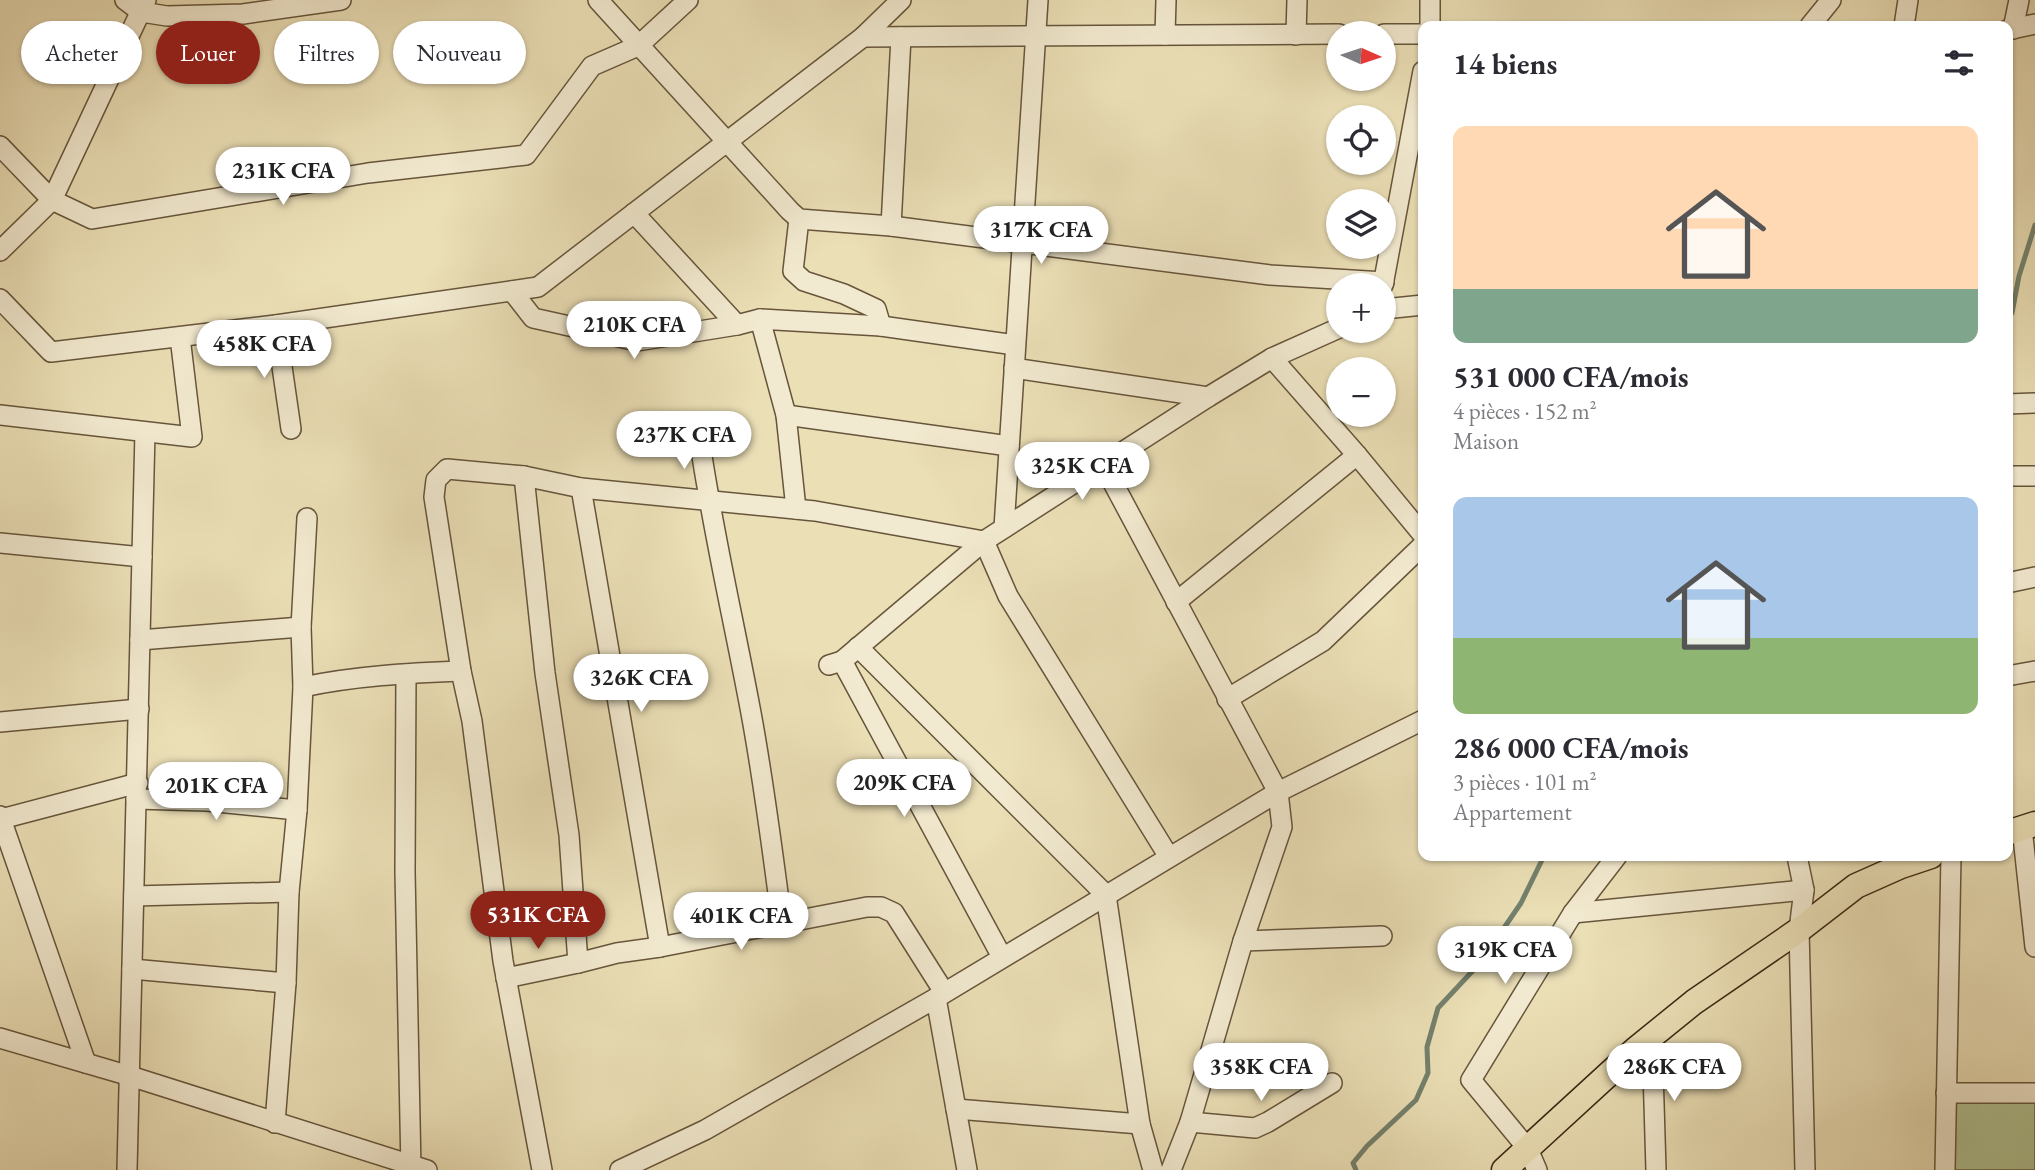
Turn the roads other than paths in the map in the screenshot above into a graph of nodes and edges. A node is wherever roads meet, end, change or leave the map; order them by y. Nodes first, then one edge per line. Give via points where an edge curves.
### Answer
1 (125, 0) edge
2 (341, 0) edge
3 (598, 0) edge
4 (688, 0) edge
5 (901, 0) edge
6 (1038, 0) edge
7 (1166, 0) edge
8 (1297, 0) edge
9 (1430, 0) edge
10 (1831, 0) edge
11 (1908, 0) edge
12 (2019, 0) edge
13 (144, 6) edge
14 (1430, 21) edge
15 (1814, 21) edge
16 (1905, 21) edge
17 (2013, 21) edge
18 (2035, 24) edge
19 (2013, 29) edge
20 (1296, 34) junction
21 (1326, 34) edge
22 (1396, 34) edge
23 (1418, 34) edge
24 (1165, 35) junction
25 (1035, 36) junction
26 (863, 37) junction
27 (901, 37) junction
28 (638, 46) junction
29 (1418, 98) edge
30 (727, 141) junction
31 (0, 146) edge
32 (52, 200) junction
33 (634, 213) junction
34 (799, 219) junction
35 (891, 226) junction
36 (1022, 244) junction
37 (0, 251) edge
38 (1385, 273) edge
39 (1326, 279) edge
40 (512, 290) junction
41 (0, 299) edge
42 (1418, 306) edge
43 (1396, 308) edge
44 (760, 319) junction
45 (276, 325) junction
46 (737, 325) junction
47 (881, 326) junction
48 (1326, 334) edge
49 (180, 337) junction
50 (1015, 345) junction
51 (1272, 358) junction
52 (1014, 368) junction
53 (1208, 397) junction
54 (2013, 404) edge
55 (2035, 404) edge
56 (0, 415) edge
57 (786, 415) junction
58 (291, 429) dead end
59 (145, 432) junction
60 (699, 436) dead end
61 (1009, 446) junction
62 (1357, 455) junction
63 (1103, 464) junction
64 (524, 476) junction
65 (2013, 476) edge
66 (2035, 476) edge
67 (582, 488) junction
68 (708, 501) junction
69 (796, 509) junction
70 (307, 518) dead end
71 (1004, 528) junction
72 (1418, 529) edge
73 (984, 541) junction
74 (0, 543) edge
75 (1418, 550) edge
76 (142, 558) junction
77 (2035, 577) edge
78 (2013, 582) edge
79 (1176, 602) junction
80 (301, 627) junction
81 (140, 640) junction
82 (858, 647) junction
83 (461, 671) junction
84 (2035, 671) edge
85 (406, 674) junction
86 (2013, 675) edge
87 (303, 687) junction
88 (1227, 699) junction
89 (139, 709) junction
90 (0, 722) edge
91 (1418, 722) edge
92 (137, 791) junction
93 (1278, 792) junction
94 (297, 810) junction
95 (1, 817) edge
96 (2021, 828) edge
97 (1168, 857) junction
98 (1613, 861) edge
99 (1798, 861) edge
100 (1916, 861) edge
101 (1951, 861) edge
102 (1804, 890) junction
103 (289, 892) junction
104 (1106, 895) junction
105 (134, 896) junction
106 (1573, 913) junction
107 (782, 924) junction
108 (1799, 930) junction
109 (1382, 936) dead end
110 (1243, 942) junction
111 (660, 947) junction
112 (2035, 947) edge
113 (1002, 957) junction
114 (578, 963) junction
115 (132, 969) junction
116 (506, 978) junction
117 (286, 983) junction
118 (940, 995) junction
119 (1652, 1037) junction
120 (0, 1038) edge
121 (86, 1063) junction
122 (130, 1076) junction
123 (1332, 1083) dead end
124 (1946, 1093) junction
125 (2035, 1093) edge
126 (956, 1109) junction
127 (1190, 1122) junction
128 (275, 1123) junction
129 (1140, 1124) junction
130 (1532, 1160) edge
131 (416, 1169) edge
132 (127, 1170) edge
133 (542, 1170) edge
134 (620, 1170) edge
135 (967, 1170) edge
136 (1153, 1170) edge
137 (1171, 1170) edge
138 (1504, 1170) edge
139 (1656, 1170) edge
140 (1805, 1170) edge
141 (1945, 1170) edge

1 - 13 street
2 - 13 street via 243,14 167,16
3 - 28 street
4 - 28 street
5 - 26 street
6 - 25 street
7 - 24 street
8 - 20 street
9 - 14 street
10 - 15 street
11 - 16 street
12 - 17 street
13 - 32 street
18 - 19 street
20 - 21 street
20 - 24 street
22 - 23 street
24 - 25 street
25 - 27 street
25 - 36 street
26 - 27 street
26 - 30 street
27 - 35 street
28 - 30 street
28 - 32 street via 592,66 526,155 368,173 92,219
29 - 38 street
30 - 33 street
30 - 34 street
31 - 32 street
32 - 37 street
33 - 40 street via 538,287
33 - 46 street
34 - 35 street
34 - 47 street via 793,271 804,281 876,309
35 - 36 street
36 - 39 street
36 - 50 street
40 - 45 street
40 - 46 street via 533,318 637,341
41 - 49 street via 51,352
42 - 43 street
44 - 46 street
44 - 47 street
44 - 57 street
45 - 49 street
45 - 58 street
47 - 50 street
48 - 51 street
49 - 59 street via 192,437
50 - 52 street
51 - 53 street
51 - 62 street
52 - 53 street
52 - 61 street
53 - 63 street
54 - 55 street
56 - 59 street
57 - 61 street
57 - 69 street
59 - 76 street
60 - 68 street
61 - 71 street
62 - 72 street
62 - 79 street
63 - 71 street
63 - 79 street
64 - 67 street
64 - 83 street via 447,469 436,480 434,497
64 - 114 street via 545,673 569,835
65 - 66 street
67 - 68 street
67 - 111 street
68 - 69 street
68 - 107 street via 751,711
69 - 73 street
70 - 80 street
71 - 73 street
73 - 82 street
73 - 97 street via 1009,597
74 - 76 street
75 - 88 street via 1323,641
76 - 81 street
77 - 78 street
79 - 88 street
80 - 81 street
80 - 87 street
81 - 89 street
82 - 104 street
82 - 113 street via 835,663
83 - 85 street
83 - 116 street via 472,721
84 - 86 street
85 - 87 street
85 - 131 street via 405,872
87 - 94 street
88 - 93 street
89 - 90 street
89 - 92 street
91 - 93 street
92 - 94 street
92 - 95 street
92 - 105 street
93 - 97 street
93 - 110 street via 1282,827
94 - 103 street
95 - 121 street
96 - 112 street
97 - 104 street
98 - 106 street
99 - 102 street
100 - 108 main road via 1856,886
101 - 124 street
102 - 106 street
102 - 108 street
103 - 105 street
103 - 117 street
104 - 113 street
104 - 129 street
105 - 115 street
106 - 130 street via 1471,1080
107 - 111 street
107 - 118 street via 881,907 894,913
108 - 119 main road via 1694,1002
108 - 140 street
109 - 110 street
110 - 127 street
111 - 114 street
113 - 118 street
114 - 116 street
115 - 117 street
115 - 122 street
116 - 133 street
117 - 128 street
118 - 126 street
118 - 134 street via 705,1130
119 - 130 main road
119 - 139 street
120 - 121 street
121 - 122 street
122 - 128 street
122 - 132 street
123 - 127 street via 1255,1128
124 - 125 street
124 - 141 street
126 - 129 street
126 - 135 street
127 - 137 street
128 - 131 street
129 - 136 street
130 - 138 main road

